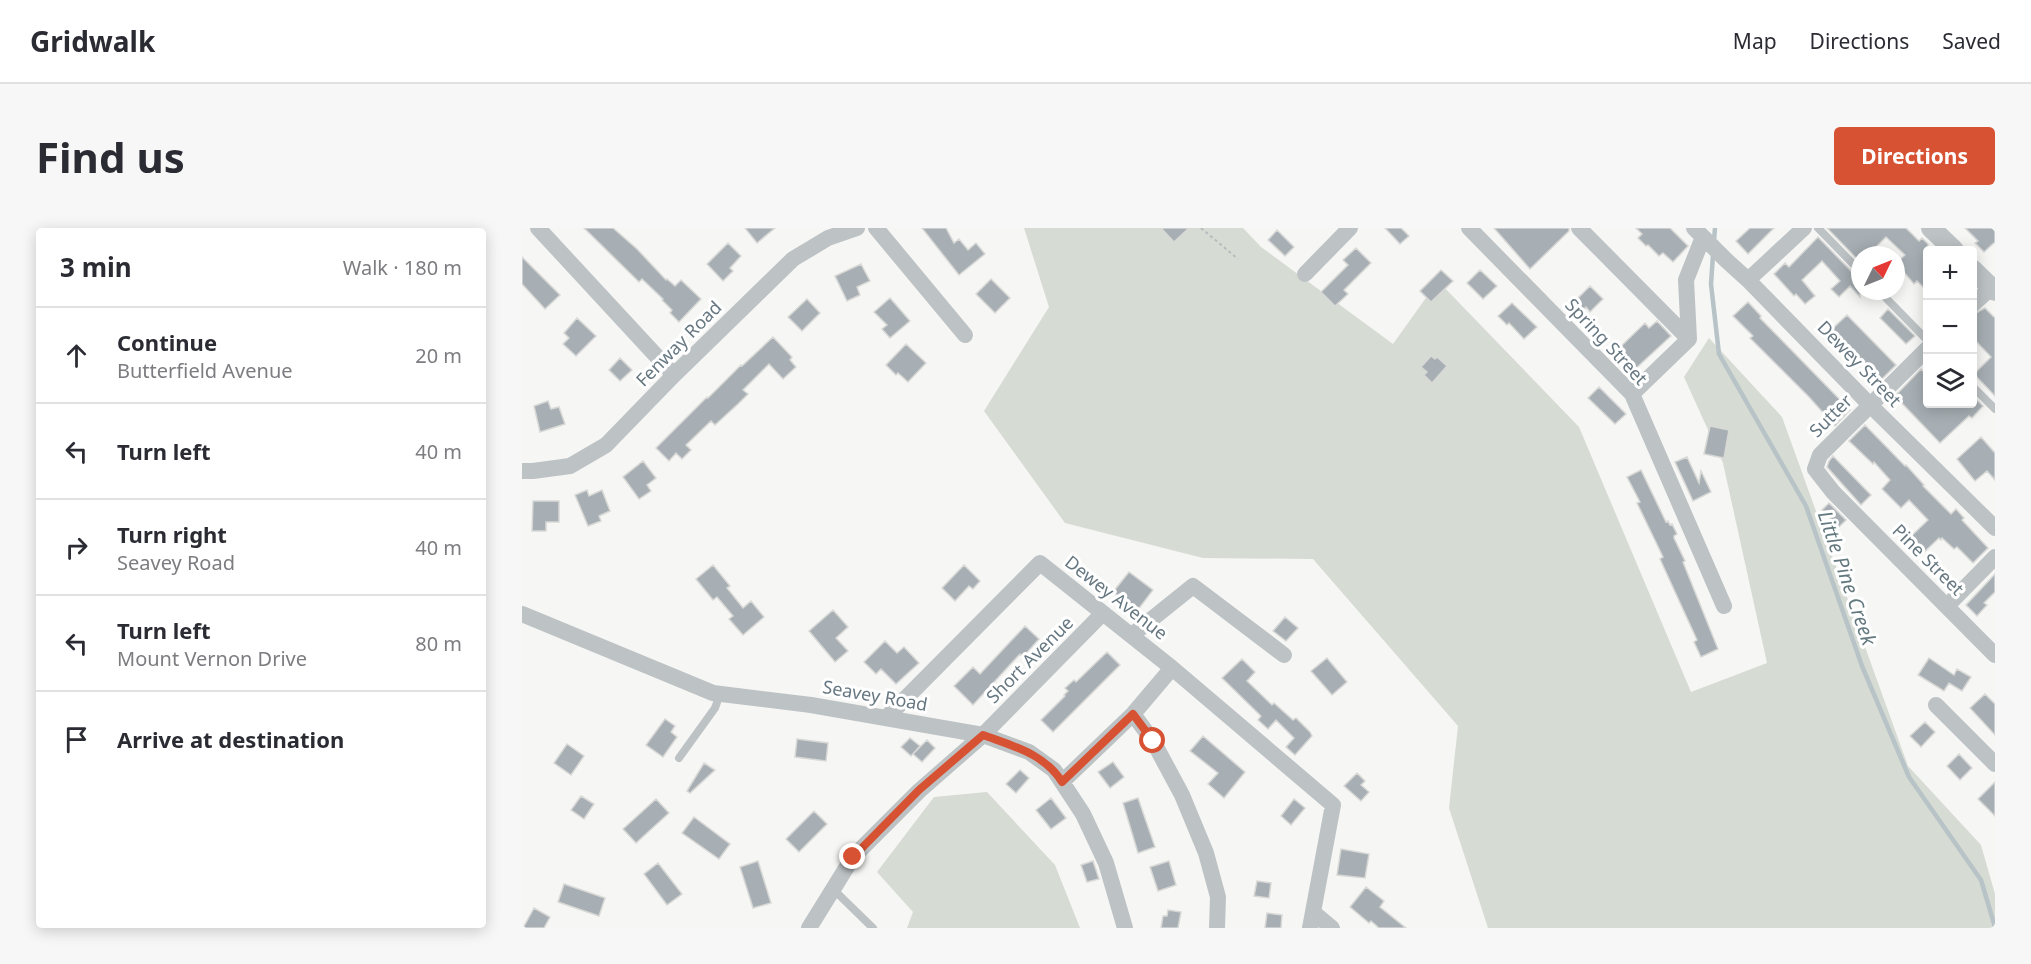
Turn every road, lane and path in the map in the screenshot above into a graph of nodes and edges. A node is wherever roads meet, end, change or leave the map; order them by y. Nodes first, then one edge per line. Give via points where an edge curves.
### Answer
1 (538, 228) edge
2 (857, 228) edge
3 (876, 228) edge
4 (1201, 228) edge
5 (1350, 228) edge
6 (1469, 228) edge
7 (1579, 228) edge
8 (1804, 228) edge
9 (1818, 228) edge
10 (1931, 228) edge
11 (1699, 232) edge
12 (1950, 246) edge
13 (1238, 259) dead end
14 (1851, 262) edge
15 (1305, 274) dead end
16 (1977, 274) edge
17 (1748, 280) junction
18 (1993, 290) edge
19 (1888, 300) edge
20 (1977, 301) edge
21 (965, 335) dead end
22 (1923, 336) edge
23 (1689, 339) junction
24 (1923, 353) edge
25 (674, 375) junction
26 (1977, 391) edge
27 (1632, 394) junction
28 (1870, 405) junction
29 (1995, 409) edge
30 (522, 471) edge
31 (1833, 492) joint
32 (1995, 528) edge
33 (1995, 557) edge
34 (1724, 606) dead end
35 (1947, 606) junction
36 (1103, 613) junction
37 (522, 614) edge
38 (1132, 635) junction
39 (1284, 655) dead end
40 (1995, 655) edge
41 (1172, 668) junction
42 (720, 694) junction
43 (1936, 705) dead end
44 (1133, 714) junction
45 (887, 717) junction
46 (983, 735) junction
47 (679, 758) dead end
48 (1995, 764) edge
49 (1062, 782) junction
50 (833, 889) junction
51 (1311, 920) edge
52 (810, 928) edge
53 (873, 928) edge
54 (1125, 928) edge
55 (1217, 928) edge
56 (1332, 928) edge

1 - 25 street
2 - 25 street, Fenway Road via 828,238 793,259
3 - 21 street
4 - 13 path
5 - 15 street
6 - 27 street, Spring Street
7 - 23 street
8 - 17 street
9 - 14 lane
10 - 12 street
11 - 17 street, Dewey Street
11 - 23 street via 1686,280
16 - 18 street
17 - 28 street, Dewey Street
18 - 20 street
19 - 22 lane
23 - 27 street
24 - 28 street, Sutter
25 - 30 street, Fenway Road via 606,445 570,466
26 - 29 lane
27 - 34 street, Spring Street
28 - 31 street, Sutter via 1820,455 1815,469
28 - 32 street, Dewey Street
31 - 35 street, Pine Street
33 - 35 street
35 - 40 street, Pine Street
36 - 38 street, Dewey Avenue
36 - 45 street, Dewey Avenue via 1040,563
36 - 46 street, Short Avenue
37 - 42 street, Seavey Road
38 - 39 street via 1193,586
38 - 41 street, Dewey Avenue
41 - 44 street
41 - 51 street, Dewey Avenue via 1333,805
42 - 45 street, Seavey Road
42 - 47 lane via 715,708
43 - 48 street
44 - 49 street
44 - 55 street via 1153,741 1182,795 1206,853 1218,897
45 - 46 street, Seavey Road
46 - 49 street, Seavey Road via 1029,752 1054,770
46 - 50 street, Short Avenue via 919,790 853,857
49 - 54 street, Seavey Road via 1083,814 1106,863
50 - 52 street, Short Avenue
50 - 53 lane
51 - 56 street

